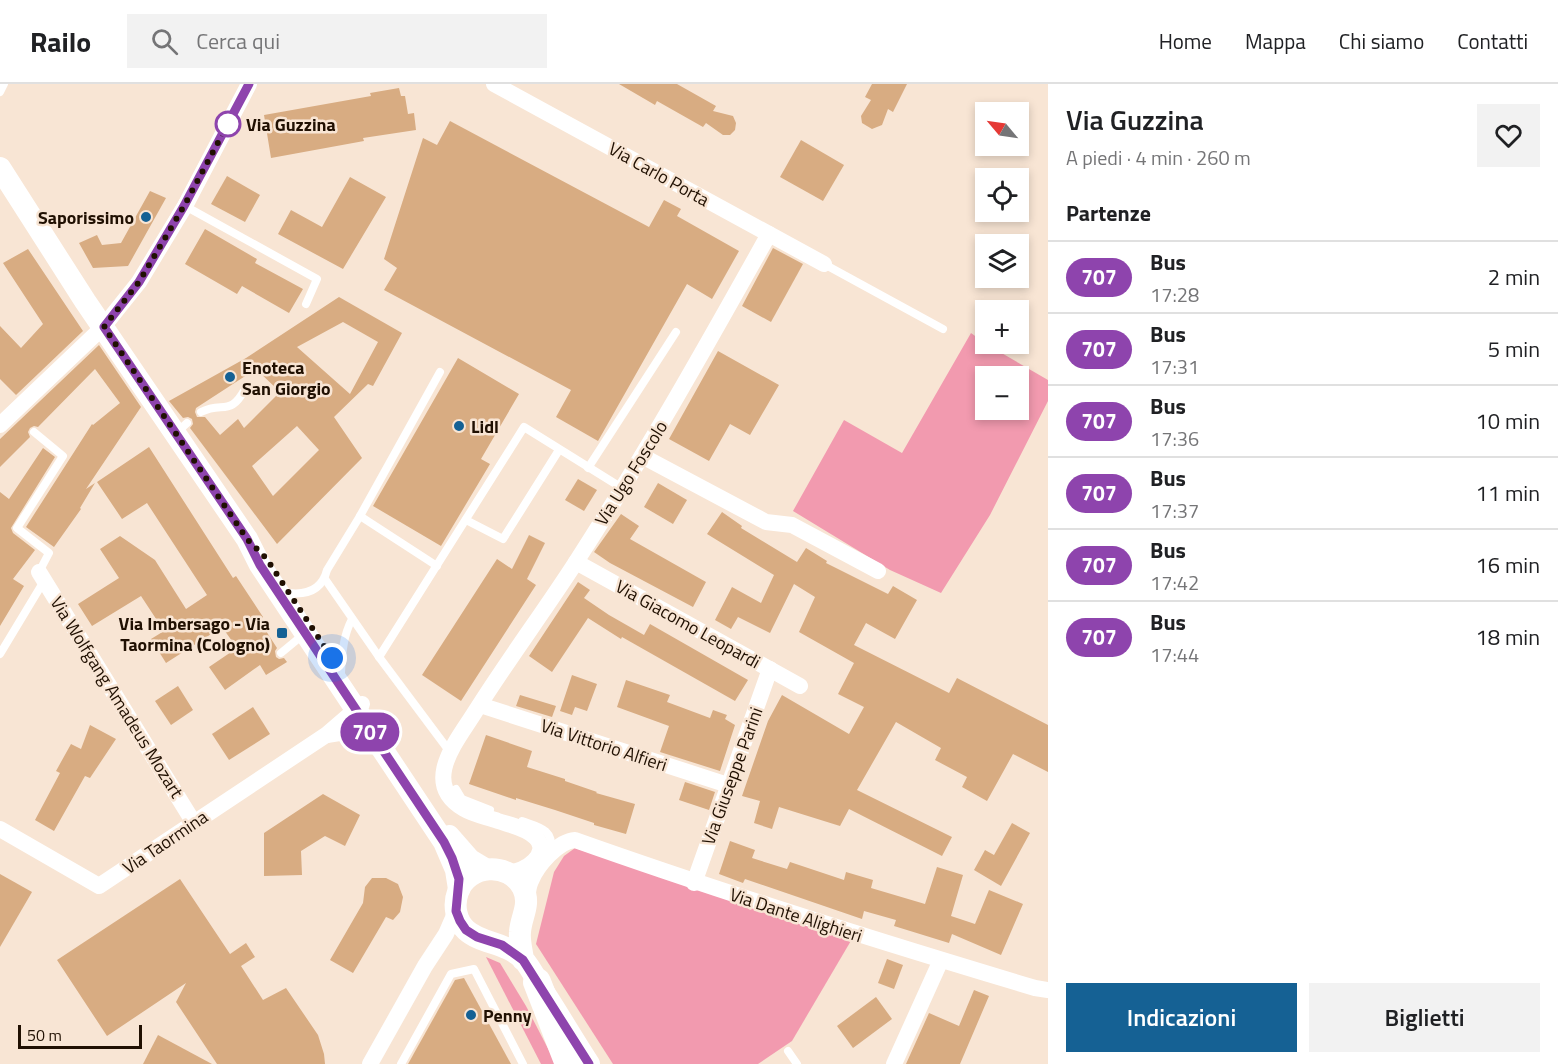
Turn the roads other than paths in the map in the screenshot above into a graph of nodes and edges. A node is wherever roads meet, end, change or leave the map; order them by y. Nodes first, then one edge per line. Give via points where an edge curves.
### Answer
1 (4, 84) edge
2 (249, 84) edge
3 (494, 84) edge
4 (0, 92) edge
5 (0, 168) edge
6 (184, 206) junction
7 (770, 234) junction
8 (824, 264) joint
9 (306, 304) dead end
10 (104, 327) junction
11 (943, 329) dead end
12 (676, 332) dead end
13 (440, 372) dead end
14 (245, 389) dead end
15 (201, 412) dead end
16 (10, 420) edge
17 (34, 432) dead end
18 (559, 450) junction
19 (642, 456) junction
20 (588, 468) junction
21 (622, 488) junction
22 (360, 516) junction
23 (466, 520) junction
24 (247, 539) junction
25 (576, 562) junction
26 (437, 566) junction
27 (878, 571) dead end
28 (41, 576) junction
29 (325, 579) junction
30 (289, 593) junction
31 (352, 619) junction
32 (309, 631) junction
33 (280, 653) dead end
34 (0, 654) edge
35 (379, 657) junction
36 (770, 669) junction
37 (341, 673) junction
38 (800, 686) dead end
39 (480, 705) junction
40 (359, 707) junction
41 (370, 732) junction
42 (326, 735) junction
43 (450, 752) junction
44 (728, 785) junction
45 (456, 790) junction
46 (194, 823) junction
47 (0, 829) edge
48 (550, 854) junction
49 (496, 871) junction
50 (694, 882) junction
51 (458, 900) junction
52 (527, 900) junction
53 (521, 924) junction
54 (483, 939) junction
55 (437, 947) junction
56 (941, 960) junction
57 (530, 971) junction
58 (1048, 990) edge
59 (788, 1051) dead end
60 (370, 1064) edge
61 (401, 1064) edge
62 (523, 1064) edge
63 (569, 1064) edge
64 (589, 1064) edge
65 (797, 1064) edge
66 (894, 1064) edge

1 - 4 lane
2 - 6 street
3 - 7 street, Via Carlo Porta
5 - 10 main road
6 - 9 lane via 317,279
6 - 10 street via 139,282
7 - 8 street, Via Carlo Porta
7 - 19 street, Via Ugo Foscolo
8 - 11 lane
10 - 16 street
10 - 24 main road via 181,428
12 - 20 lane
13 - 22 lane
14 - 15 lane via 230,407 211,407
17 - 28 lane via 63,456 17,528 50,553
18 - 20 lane
18 - 23 lane via 503,539
18 - 23 lane via 524,427
19 - 21 street, Via Ugo Foscolo
19 - 27 street via 766,522 792,525
20 - 21 lane
21 - 25 street, Via Ugo Foscolo
22 - 26 lane
22 - 29 lane
23 - 26 lane
24 - 30 main road via 266,558
24 - 32 main road via 260,565
25 - 36 street, Via Giacomo Leopardi
25 - 39 street, Via Ugo Foscolo
26 - 35 lane
28 - 34 lane
28 - 46 street, Via Wolfgang Amadeus Mozart
29 - 30 lane via 312,592
29 - 31 lane
30 - 32 main road
31 - 35 lane
31 - 37 lane via 343,643
32 - 33 lane
32 - 37 main road
32 - 40 main road
35 - 43 lane
36 - 38 street, Via Giacomo Leopardi
36 - 44 street, Via Giuseppe Parini
37 - 40 main road
39 - 43 street
39 - 44 street, Via Vittorio Alfieri
40 - 41 main road
40 - 42 street, Via Taormina
40 - 49 main road via 450,838 470,860
41 - 42 street, Via Taormina
41 - 51 main road via 444,842 456,870
42 - 46 street, Via Taormina
43 - 45 street via 443,782 448,796
44 - 50 street, Via Giuseppe Parini
45 - 48 lane via 471,804 546,832 552,841
45 - 49 street via 471,812 524,830 539,842 540,849 529,867 515,873
46 - 47 street, Via Taormina via 99,886
48 - 50 street, Via Dante Alighieri via 563,843 575,840
48 - 52 street, Via Dante Alighieri via 534,876
49 - 51 main road via 474,873 465,880
49 - 52 main road via 516,878
50 - 56 street, Via Dante Alighieri
51 - 54 main road via 460,921 466,930
51 - 55 street via 452,922
52 - 53 main road
53 - 54 main road via 501,939
53 - 57 main road
54 - 55 street via 462,937
54 - 57 main road via 502,945
55 - 60 street
56 - 58 street, Via Dante Alighieri
56 - 66 street
57 - 63 highway
57 - 64 main road
59 - 65 lane
61 - 62 lane via 451,974 474,969

